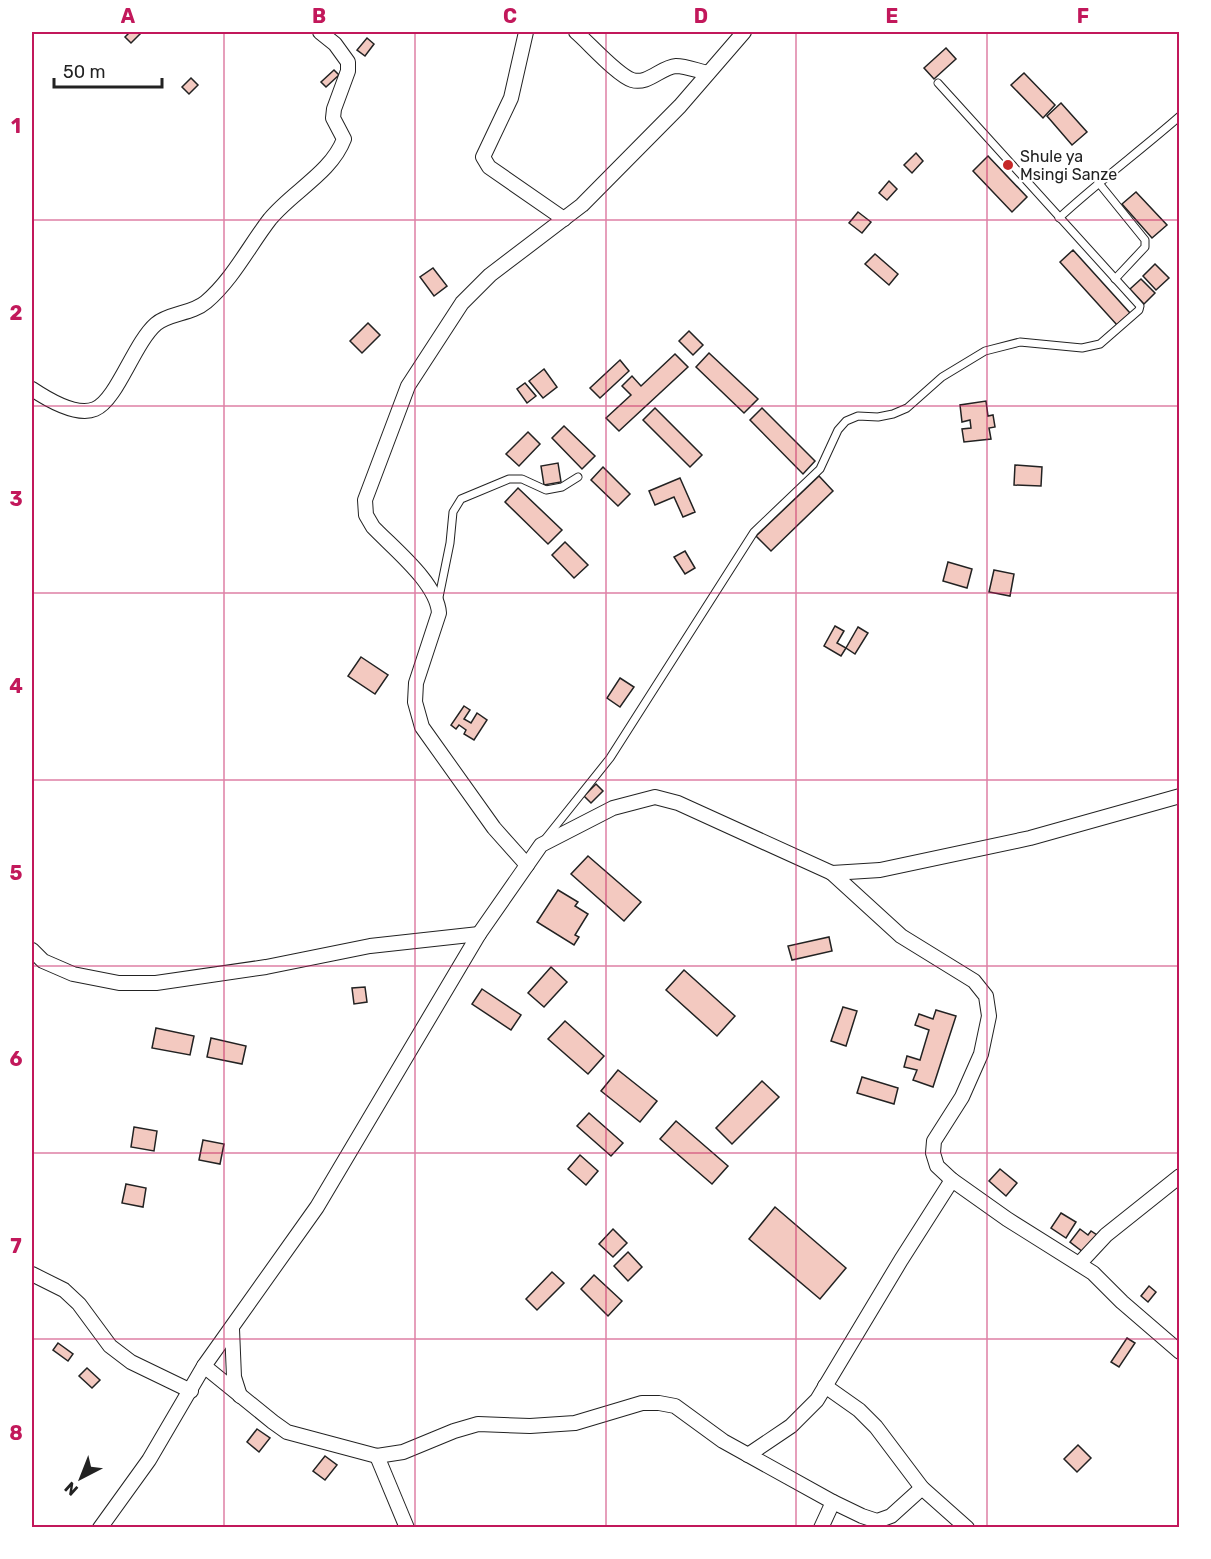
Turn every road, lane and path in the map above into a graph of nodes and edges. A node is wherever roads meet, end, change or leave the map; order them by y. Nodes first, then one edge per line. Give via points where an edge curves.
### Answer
1 (320, 32) edge
2 (526, 32) edge
3 (576, 32) edge
4 (744, 32) edge
5 (708, 73) junction
6 (938, 83) dead end
7 (1179, 116) edge
8 (1098, 182) junction
9 (1059, 218) junction
10 (564, 219) junction
11 (1115, 279) junction
12 (32, 389) edge
13 (578, 477) dead end
14 (438, 602) junction
15 (1179, 796) edge
16 (541, 845) junction
17 (527, 865) junction
18 (832, 873) junction
19 (479, 934) junction
20 (32, 950) edge
21 (1179, 1176) edge
22 (952, 1180) junction
23 (1079, 1264) junction
24 (32, 1274) edge
25 (232, 1329) junction
26 (1176, 1343) edge
27 (204, 1366) junction
28 (825, 1386) junction
29 (190, 1390) junction
30 (240, 1396) junction
31 (748, 1455) junction
32 (377, 1456) junction
33 (922, 1488) junction
34 (833, 1502) junction
35 (100, 1527) edge
36 (407, 1527) edge
37 (821, 1527) edge
38 (967, 1527) edge

1 - 12 street via 335,44 348,63 333,118 344,139 338,154 271,218 241,263 205,303 156,324 133,354 107,400 96,409 86,412 56,404
2 - 10 street via 511,98 483,157 489,167
3 - 5 street via 632,80 639,81 677,66
4 - 5 street
5 - 10 street via 680,106
6 - 9 lane
7 - 8 lane
8 - 9 lane
8 - 11 lane via 1145,240 1145,247
9 - 11 lane
10 - 14 street via 489,275 462,303 408,386 365,500 366,515 373,527 431,588
11 - 16 lane via 1140,306 1100,344 1082,348 1020,342 985,351 942,377 907,408 846,421 820,469 754,532 610,758
13 - 14 lane via 562,487 546,490 522,479 509,479 461,499 453,512
14 - 17 street via 439,613 416,683 415,702 422,727 494,828
15 - 18 street via 1030,838 880,870
16 - 17 street
16 - 18 street via 613,808 655,796
17 - 19 street
18 - 22 street via 901,936 974,981 986,996 989,1016 981,1054 962,1097 934,1141 938,1166
19 - 20 street via 370,946 156,983 118,983 74,974 43,961
19 - 25 street via 317,1207
21 - 23 street via 1106,1235
22 - 23 street
22 - 28 street
23 - 26 street
24 - 29 street via 64,1290 110,1346 131,1362
25 - 27 street
25 - 30 street via 234,1377
27 - 29 street
27 - 30 street
28 - 31 street via 791,1426
28 - 33 street via 876,1427
29 - 35 street via 149,1460
30 - 32 street via 287,1431
31 - 32 street via 675,1406 642,1403 575,1423 478,1424 403,1452
31 - 34 street
32 - 36 street
33 - 34 street via 891,1516 877,1521
33 - 38 street
34 - 37 street

